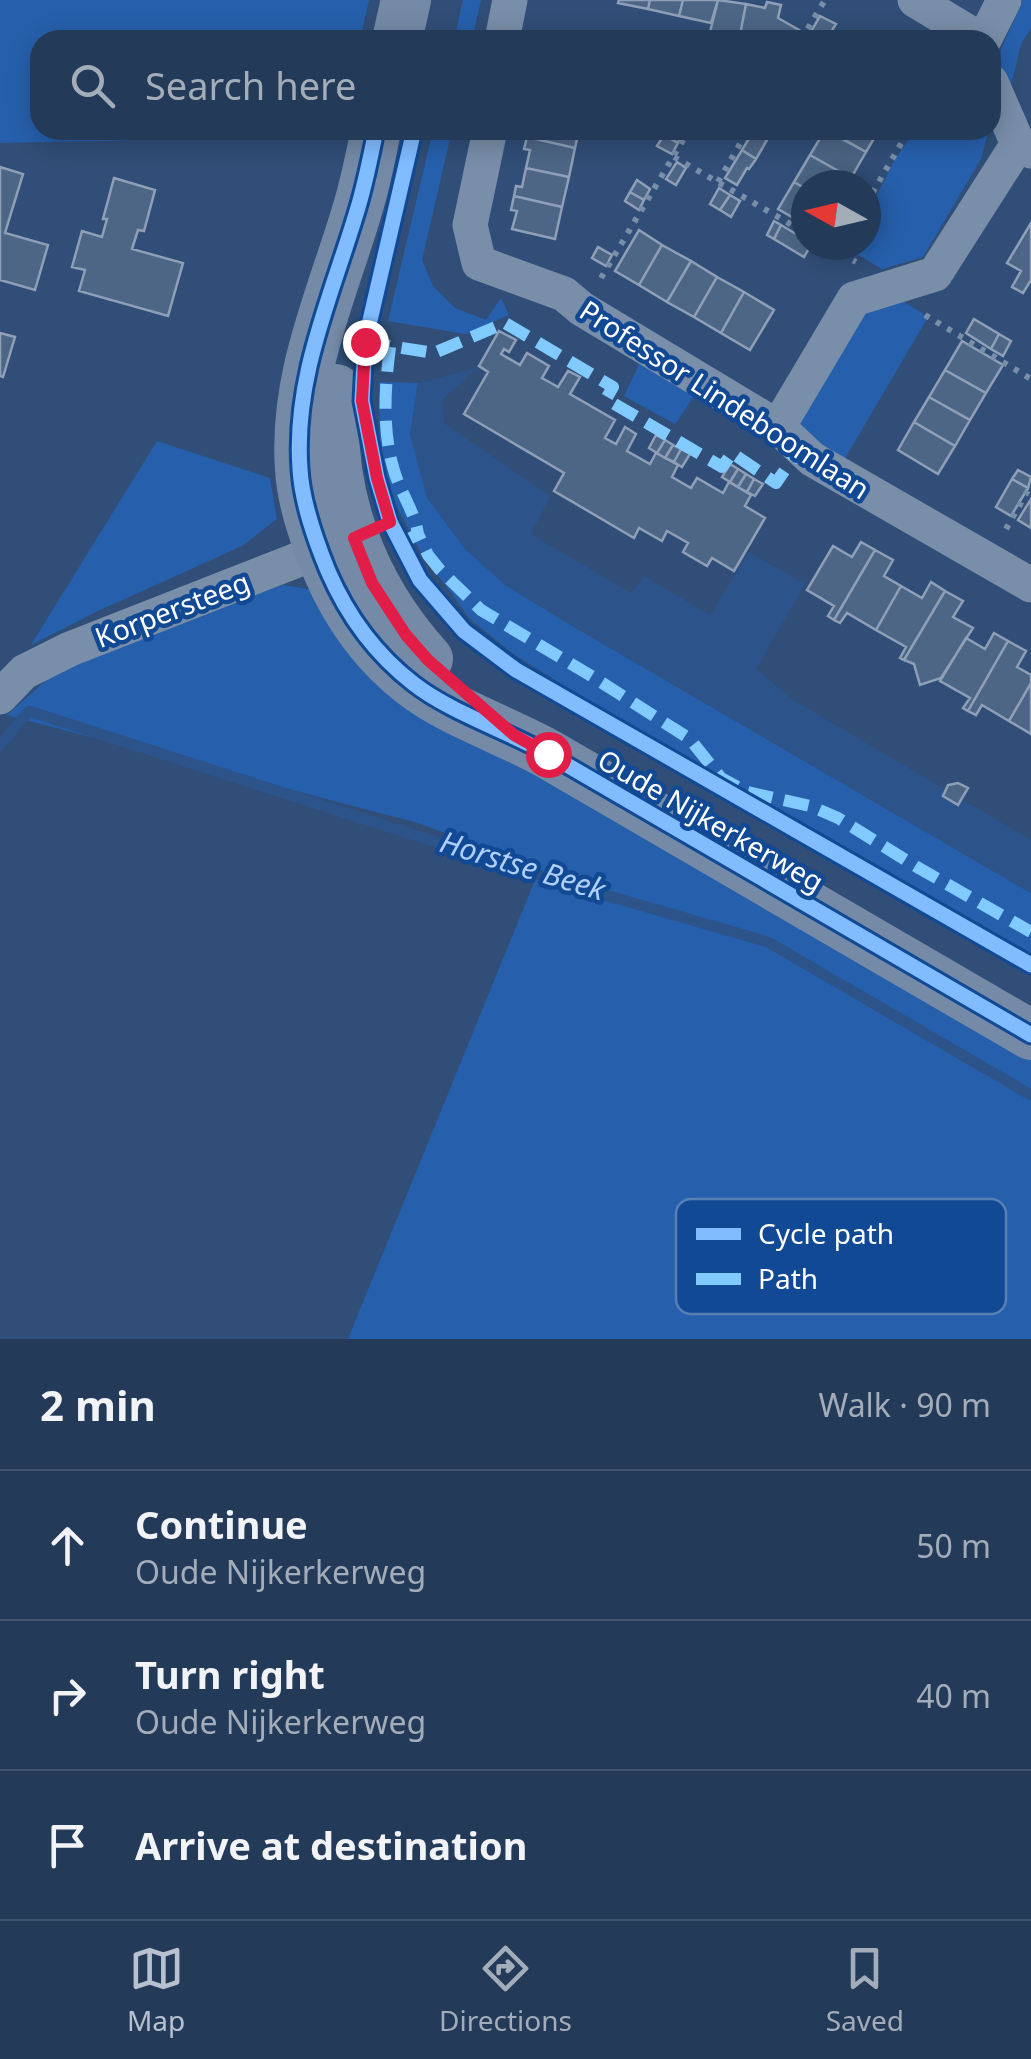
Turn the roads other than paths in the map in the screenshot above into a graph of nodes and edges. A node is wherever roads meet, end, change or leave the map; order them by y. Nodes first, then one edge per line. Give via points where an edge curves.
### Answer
1 (406, 0) edge
2 (510, 0) edge
3 (915, 0) edge
4 (1004, 0) edge
5 (399, 30) edge
6 (504, 30) edge
7 (966, 30) edge
8 (988, 30) edge
9 (1001, 102) edge
10 (374, 140) edge
11 (488, 140) edge
12 (1024, 147) edge
13 (778, 427) junction
14 (337, 545) junction
15 (1031, 585) edge
16 (0, 697) edge
17 (1031, 1035) edge

1 - 5 street
2 - 6 street
3 - 7 street
4 - 8 street
9 - 12 street
10 - 14 street, Oude Nijkerkerweg via 337,379
11 - 13 street, Professor Lindeboomlaan via 470,225 479,263 564,294
12 - 13 street via 935,274 854,299
13 - 15 street, Professor Lindeboomlaan via 812,459
14 - 16 street, Korpersteeg via 70,649 24,672
14 - 17 street, Oude Nijkerkerweg via 428,660 514,735

